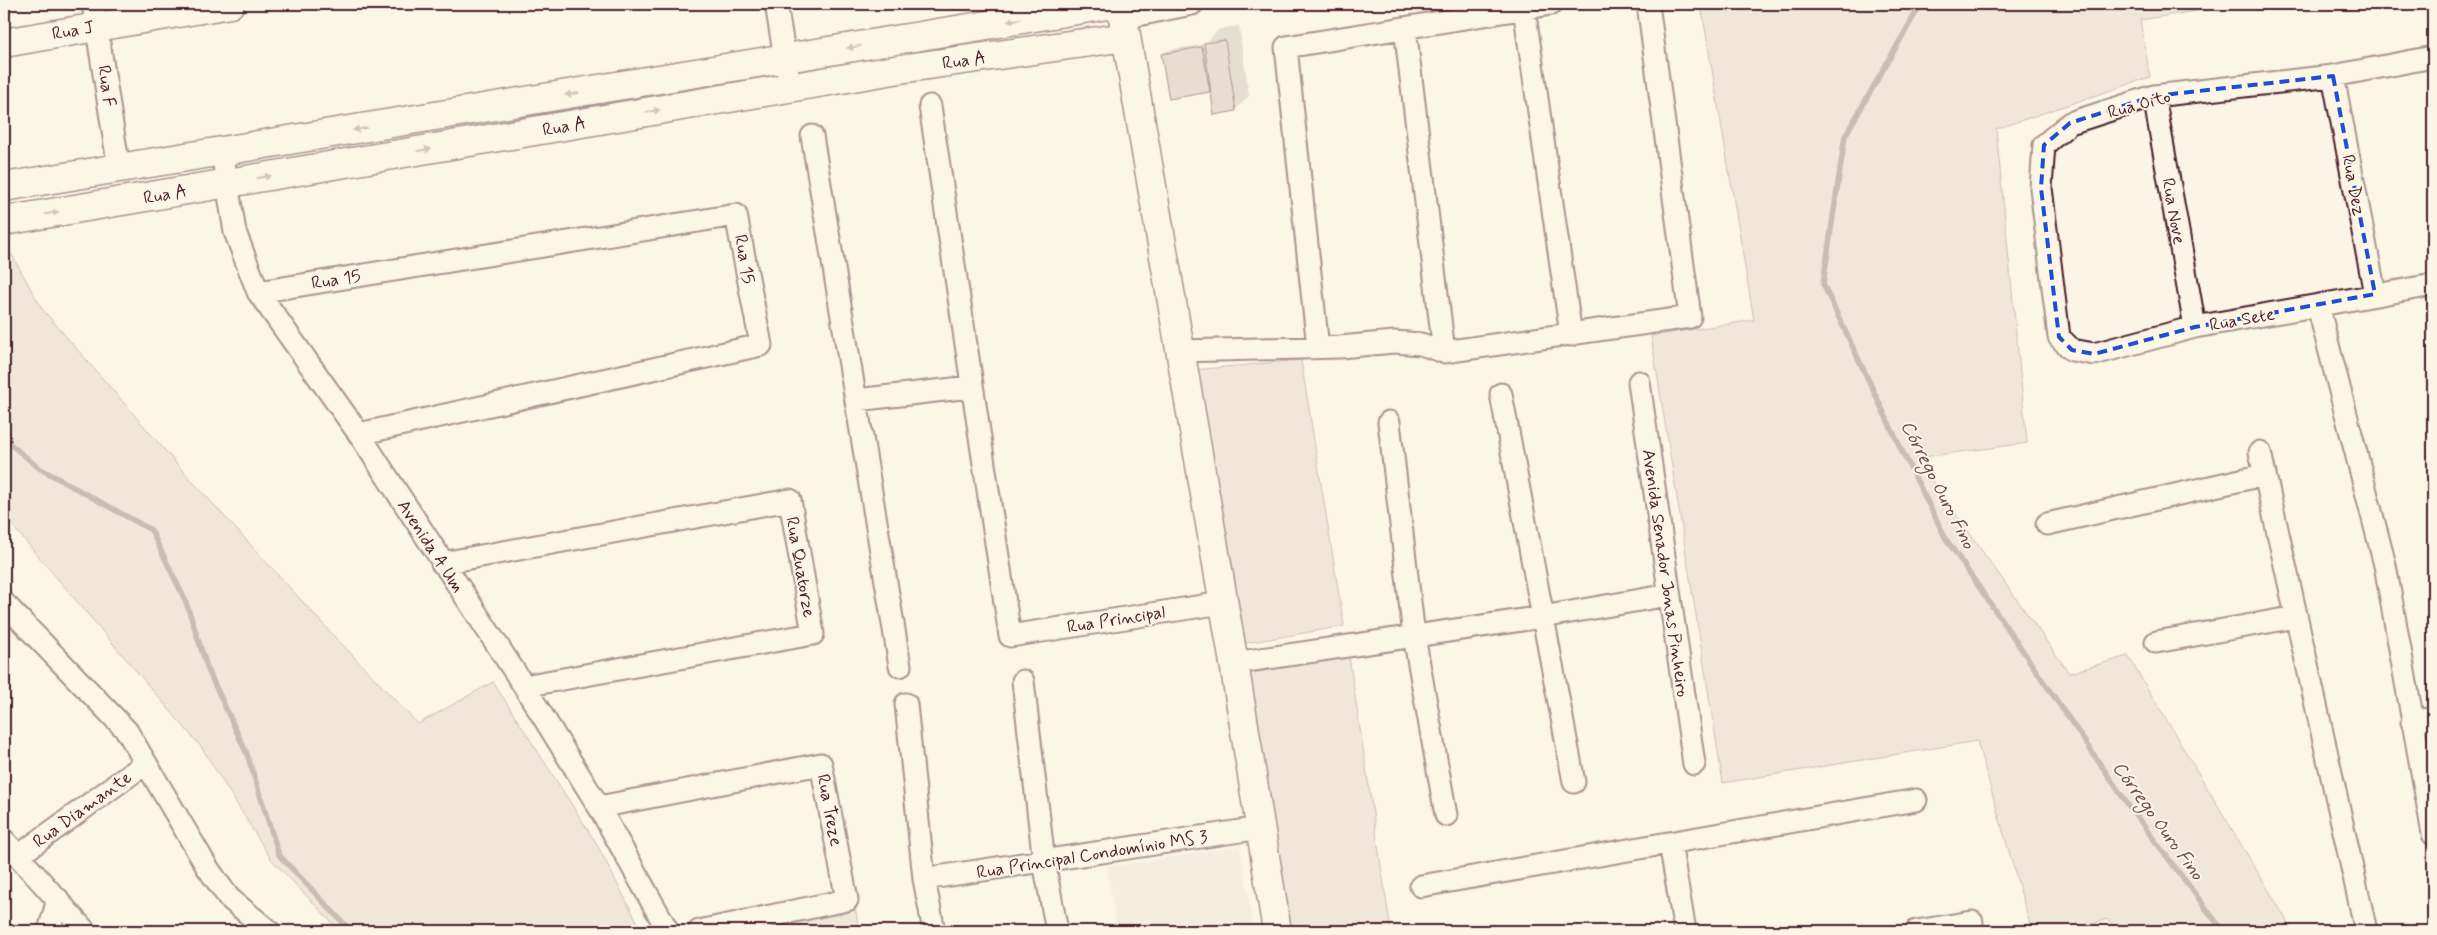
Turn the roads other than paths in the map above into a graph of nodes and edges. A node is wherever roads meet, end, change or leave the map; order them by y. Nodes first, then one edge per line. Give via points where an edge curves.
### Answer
1 (230, 4) edge
2 (776, 4) edge
3 (1192, 4) edge
4 (1551, 4) edge
5 (1648, 4) edge
6 (1524, 8) junction
7 (95, 15) edge
8 (1120, 16) edge
9 (1405, 28) junction
10 (4, 43) edge
11 (2433, 56) edge
12 (785, 58) junction
13 (2333, 76) junction
14 (615, 87) junction
15 (790, 88) junction
16 (2154, 96) junction
17 (930, 106) dead end
18 (621, 116) junction
19 (812, 136) dead end
20 (222, 152) junction
21 (119, 169) junction
22 (86, 174) junction
23 (227, 183) junction
24 (4, 188) edge
25 (94, 206) junction
26 (4, 221) edge
27 (2433, 285) edge
28 (258, 292) junction
29 (2375, 294) junction
30 (2318, 306) junction
31 (2195, 327) junction
32 (1571, 335) junction
33 (2059, 337) joint
34 (1318, 348) junction
35 (1180, 351) junction
36 (1444, 352) junction
37 (1639, 382) dead end
38 (971, 387) junction
39 (1501, 394) dead end
40 (856, 400) junction
41 (1389, 422) dead end
42 (359, 434) junction
43 (2260, 452) dead end
44 (2263, 475) junction
45 (2047, 524) dead end
46 (442, 563) junction
47 (1669, 595) junction
48 (1222, 602) junction
49 (4, 603) edge
50 (1542, 617) junction
51 (2296, 618) junction
52 (1414, 636) junction
53 (2156, 642) dead end
54 (1234, 663) junction
55 (900, 666) dead end
56 (1023, 681) dead end
57 (524, 686) junction
58 (906, 704) dead end
59 (2433, 718) edge
60 (2412, 722) junction
61 (146, 763) junction
62 (1694, 764) dead end
63 (1574, 782) dead end
64 (1916, 800) dead end
65 (599, 807) junction
66 (1446, 815) dead end
67 (1260, 828) junction
68 (2433, 834) edge
69 (4, 840) edge
70 (1670, 843) junction
71 (18, 856) junction
72 (1044, 862) junction
73 (924, 879) junction
74 (1421, 886) dead end
75 (58, 899) junction
76 (1972, 922) dead end
77 (49, 931) edge
78 (85, 931) edge
79 (269, 931) edge
80 (668, 931) edge
81 (699, 931) edge
82 (934, 931) edge
83 (1057, 931) edge
84 (1277, 931) edge
85 (1685, 931) edge
86 (1916, 931) edge
87 (2366, 931) edge

1 - 7 street, Rua J
2 - 12 street
3 - 8 street, Rua A
4 - 6 street
5 - 32 street via 1690,317
6 - 9 street
6 - 32 street
7 - 10 street, Rua J
7 - 21 street, Rua F
8 -> 12 street, Rua A
8 - 15 street, Rua A via 900,69
8 - 35 street
9 - 34 street via 1286,47
9 - 36 street
11 - 13 street, Rua Oito
12 - 14 street, Rua A
12 - 15 street
13 - 16 street, Rua Oito
13 - 29 street, Rua Dez
14 - 18 street
14 -> 20 street, Rua A
18 -> 15 street, Rua A
16 - 31 street, Rua Nove
16 - 33 street, Rua Oito via 2070,124 2044,144 2041,188
17 - 38 street
23 -> 18 street, Rua A
19 - 40 street
20 - 21 street, Rua A
20 - 23 street, Avenida A Um
21 - 22 street, Rua A
22 - 24 street, Rua A
22 - 25 street
23 - 25 street, Rua A
23 - 28 street, Avenida A Um via 236,232
26 -> 25 street, Rua A
27 - 29 street, Rua Sete
28 - 42 street, Avenida A Um
28 - 42 street, Rua 15 via 736,215 760,345
29 - 30 street, Rua Sete
30 - 31 street, Rua Sete
30 - 60 street via 2386,565
31 - 33 street, Rua Sete via 2094,354 2072,350
32 - 36 street
34 - 35 street
34 - 36 street via 1394,342 1421,344
35 - 48 street
37 - 47 street, Avenida Senador Jonas Pinheiro
38 - 40 street
38 - 48 street, Rua Principal via 1010,636
39 - 50 street
40 - 55 street
41 - 52 street
42 - 46 street, Avenida A Um
43 - 44 street
44 - 45 street
44 - 51 street
46 - 57 street, Avenida A Um
46 - 57 street, Rua Quatorze via 790,500 813,634
47 - 50 street
47 - 62 street, Avenida Senador Jonas Pinheiro
48 - 54 street
49 - 61 street via 127,731
50 - 52 street
50 - 63 street
51 - 53 street
51 - 87 street
52 - 54 street
52 - 66 street
54 - 67 street
56 - 72 street
57 - 65 street, Avenida A Um
58 - 73 street
59 - 60 street
60 - 68 street
61 - 71 street, Rua Diamante
61 - 79 street via 207,867 229,898
64 - 70 street
65 - 80 street, Avenida A Um
65 - 81 street, Rua Treze via 821,764 847,900
67 - 72 street, Rua Principal Condomínio MS 3
67 - 84 street
69 - 71 street
70 - 74 street
70 - 85 street
71 - 75 street
72 - 73 street, Rua Principal Condomínio MS 3
72 - 83 street
73 - 82 street
75 - 77 street
75 - 78 street
76 - 86 street

